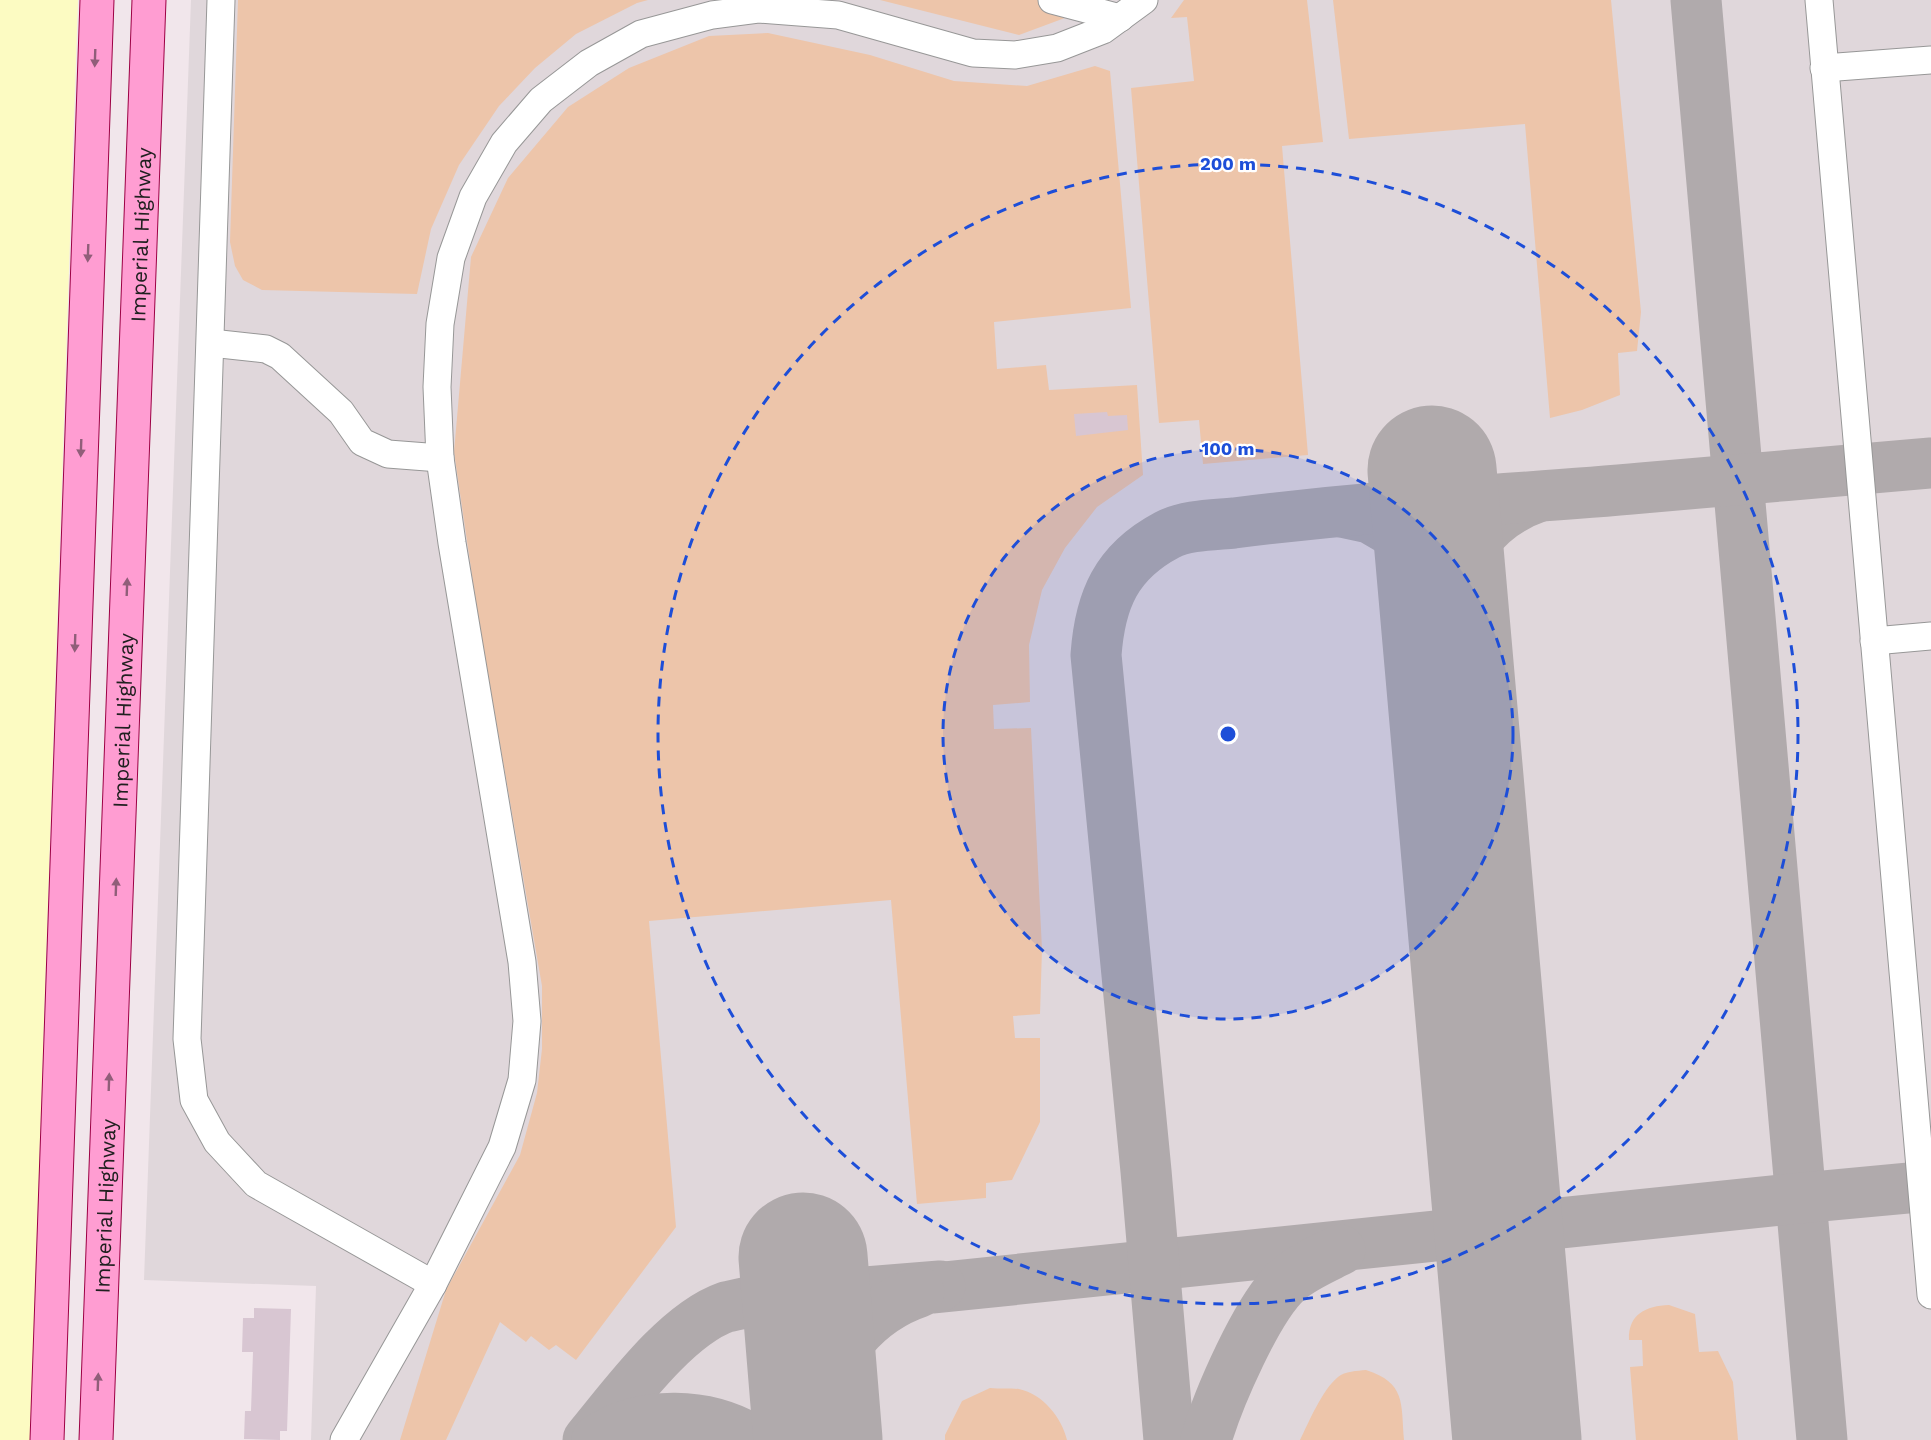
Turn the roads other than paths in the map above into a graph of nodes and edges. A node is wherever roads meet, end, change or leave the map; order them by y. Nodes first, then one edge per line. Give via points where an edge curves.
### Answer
1 (97, 0) edge
2 (149, 0) edge
3 (222, 0) edge
4 (1052, 0) edge
5 (1144, 0) edge
6 (1818, 0) edge
7 (1120, 18) junction
8 (1931, 60) edge
9 (1824, 68) junction
10 (211, 343) junction
11 (440, 458) junction
12 (1931, 636) edge
13 (1874, 641) junction
14 (433, 1284) junction
15 (1931, 1295) edge
16 (47, 1440) edge
17 (96, 1440) edge
18 (344, 1440) edge

1 -> 16 main road
17 -> 2 main road, Imperial Highway
3 - 10 lane
4 - 7 lane
5 - 7 lane
6 - 9 lane
7 - 11 lane via 1103,30 1057,48 1015,55 973,53 838,15 758,9 712,15 641,34 589,63 541,100 526,117 504,143 473,197 451,258 440,324
8 - 9 lane
9 - 13 lane
10 - 11 lane via 266,349 280,356 341,412 362,442 388,454
10 - 14 lane via 187,1039 194,1100 216,1142 256,1184
11 - 14 lane via 522,962 527,1021 522,1080 502,1147
12 - 13 lane
13 - 15 lane
14 - 18 lane

